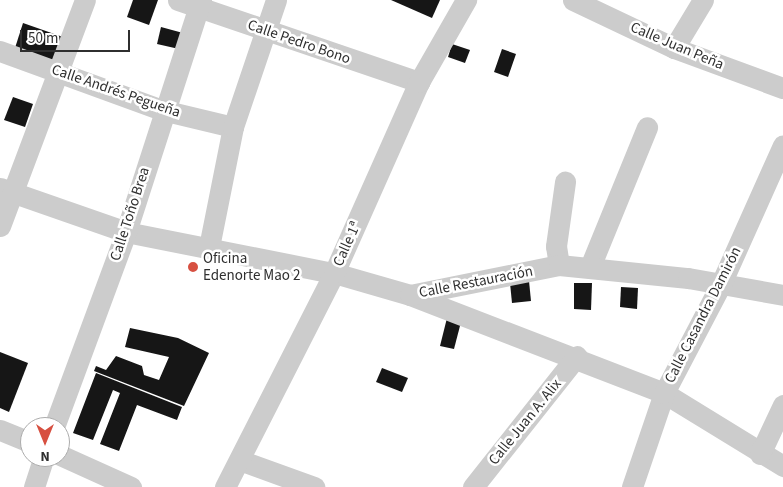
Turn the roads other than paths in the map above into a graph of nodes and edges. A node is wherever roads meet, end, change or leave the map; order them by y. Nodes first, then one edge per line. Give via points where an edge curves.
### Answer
1 (85, 0) edge
2 (178, 0) edge
3 (276, 0) edge
4 (466, 0) edge
5 (573, 0) edge
6 (703, 0) edge
7 (199, 4) edge
8 (265, 30) junction
9 (674, 48) junction
10 (0, 51) edge
11 (56, 71) junction
12 (419, 82) junction
13 (783, 88) edge
14 (162, 110) junction
15 (646, 127) dead end
16 (233, 128) junction
17 (783, 146) edge
18 (565, 182) dead end
19 (7, 191) edge
20 (0, 226) edge
21 (126, 232) junction
22 (209, 247) junction
23 (560, 265) junction
24 (590, 266) junction
25 (334, 273) junction
26 (720, 286) junction
27 (410, 295) junction
28 (783, 295) edge
29 (577, 356) junction
30 (664, 393) junction
31 (783, 404) edge
32 (58, 417) edge
33 (0, 430) edge
34 (20, 438) edge
35 (760, 454) junction
36 (70, 460) edge
37 (242, 461) junction
38 (783, 466) edge
39 (41, 467) edge
40 (34, 487) edge
41 (131, 487) edge
42 (225, 487) edge
43 (314, 487) edge
44 (473, 487) edge
45 (632, 487) edge

1 - 11 street
2 - 7 street, Calle Pedro Bono
3 - 8 street
4 - 12 street, Calle 1ª
5 - 9 street, Calle Juan Peña
6 - 9 street
7 - 8 street, Calle Pedro Bono
7 - 14 street, Calle Toño Brea
8 - 12 street, Calle Pedro Bono
8 - 16 street
9 - 13 street, Calle Juan Peña
10 - 11 street, Calle Andrés Pegueña
11 - 14 street, Calle Andrés Pegueña
11 - 19 street
12 - 25 street, Calle 1ª
14 - 16 street, Calle Andrés Pegueña
14 - 21 street, Calle Toño Brea
15 - 24 street
16 - 22 street
17 - 26 street, Calle Casandra Damirón
18 - 23 street via 556,246
19 - 20 street
19 - 21 street, Calle Restauración
21 - 22 street, Calle Restauración
21 - 32 street, Calle Toño Brea
22 - 25 street, Calle Restauración
23 - 24 street, Calle Restauración
23 - 27 street, Calle Restauración
24 - 26 street, Calle Restauración
25 - 27 street, Calle Restauración
25 - 37 street, Calle 1ª
26 - 28 street, Calle Restauración
26 - 30 street, Calle Casandra Damirón
27 - 29 street
29 - 30 street
29 - 44 street, Calle Juan A. Alix
30 - 35 street
30 - 45 street, Calle Casandra Damirón
31 - 35 street
33 - 34 street
35 - 38 street
36 - 41 street
37 - 42 street, Calle 1ª
37 - 43 street
39 - 40 street

